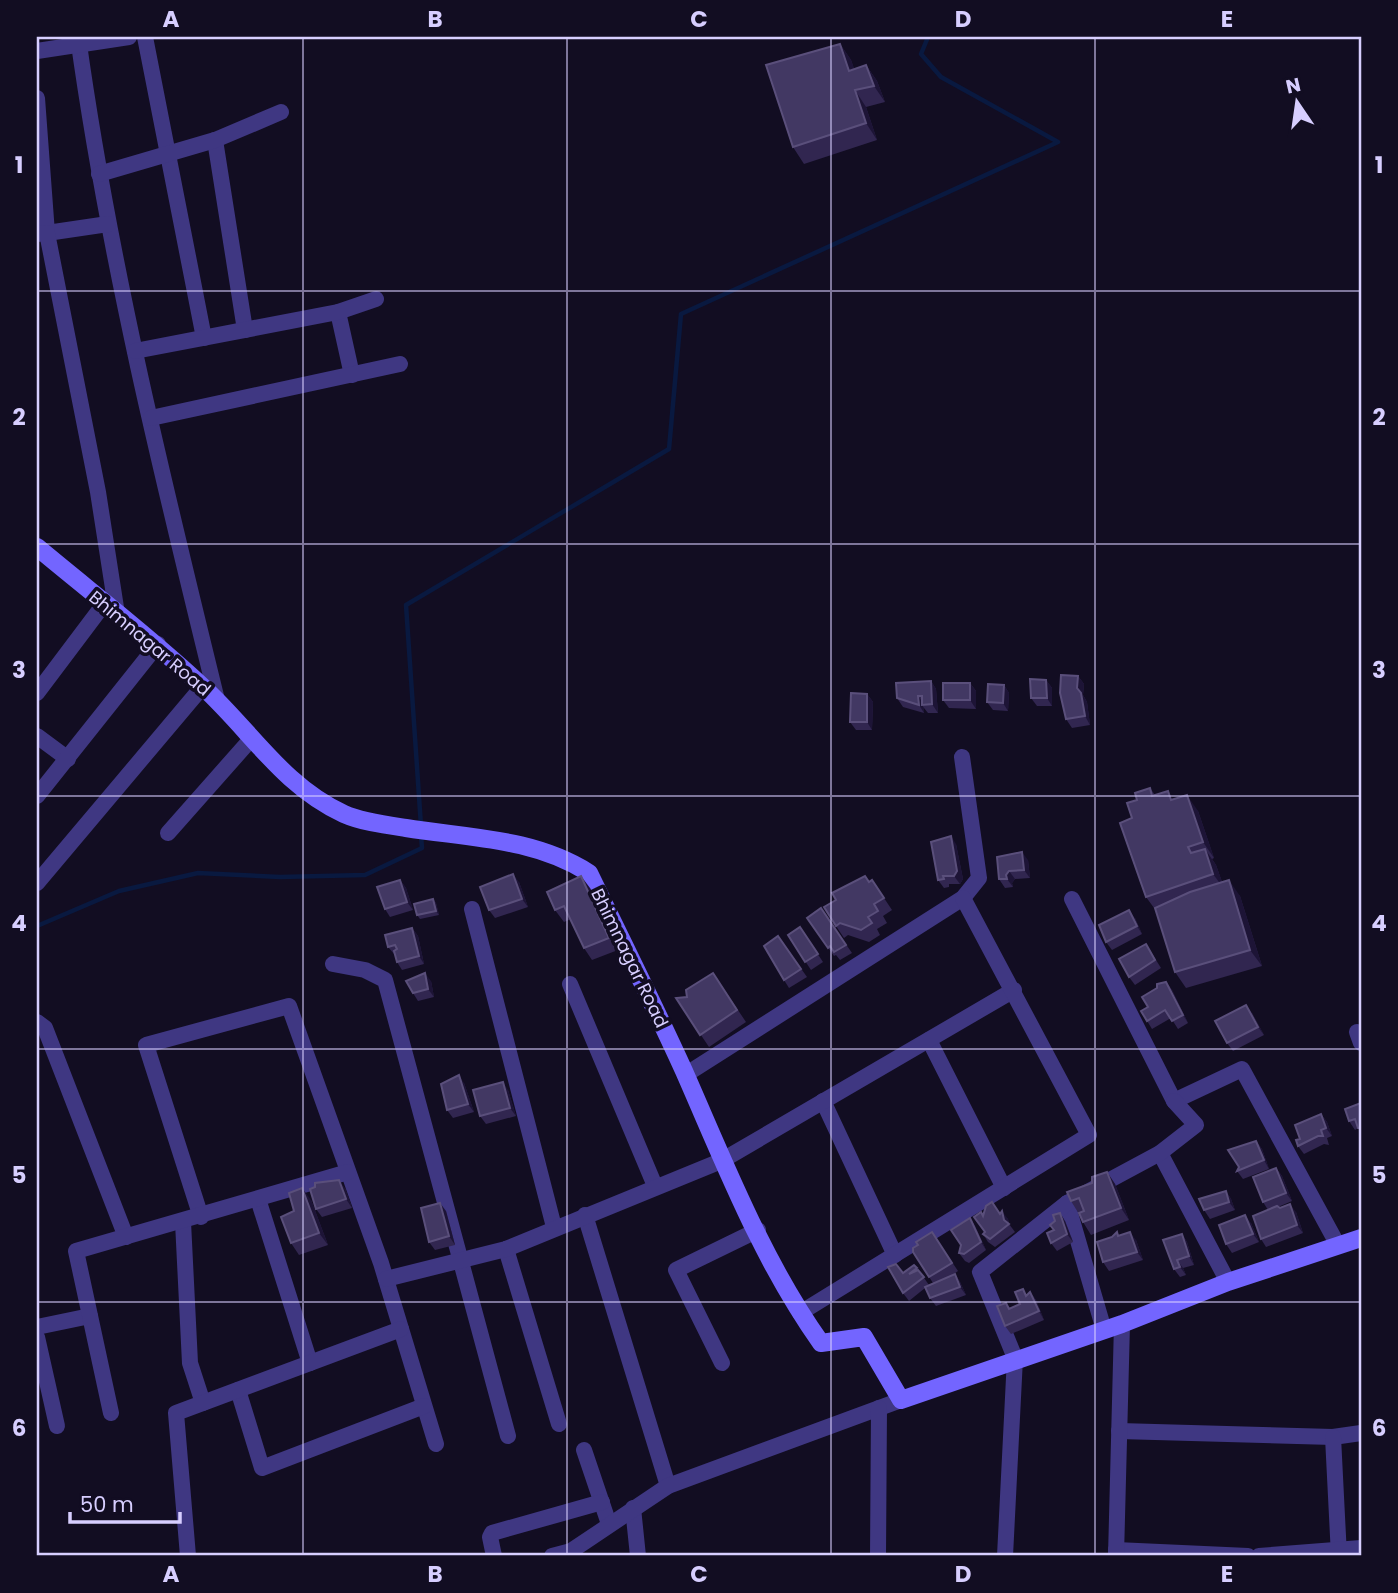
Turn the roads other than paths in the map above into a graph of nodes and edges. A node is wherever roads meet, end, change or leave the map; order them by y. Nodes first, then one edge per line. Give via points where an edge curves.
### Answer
1 (129, 37) edge
2 (145, 37) edge
3 (79, 41) edge
4 (37, 51) edge
5 (37, 98) edge
6 (281, 112) dead end
7 (215, 140) junction
8 (169, 153) junction
9 (99, 174) junction
10 (108, 224) junction
11 (42, 234) edge
12 (376, 299) dead end
13 (338, 312) junction
14 (246, 330) junction
15 (204, 338) junction
16 (135, 351) junction
17 (400, 364) dead end
18 (352, 374) junction
19 (151, 418) junction
20 (37, 547) edge
21 (111, 609) junction
22 (158, 645) junction
23 (203, 686) junction
24 (37, 693) edge
25 (217, 700) junction
26 (37, 736) edge
27 (252, 738) junction
28 (962, 757) dead end
29 (68, 759) junction
30 (37, 796) edge
31 (168, 834) dead end
32 (37, 883) edge
33 (963, 898) junction
34 (1072, 899) dead end
35 (472, 909) dead end
36 (333, 964) dead end
37 (570, 984) dead end
38 (1014, 990) junction
39 (37, 1022) edge
40 (929, 1040) junction
41 (685, 1075) junction
42 (824, 1101) junction
43 (1174, 1101) junction
44 (1160, 1153) junction
45 (721, 1161) junction
46 (348, 1172) junction
47 (655, 1186) junction
48 (1004, 1188) junction
49 (258, 1199) junction
50 (1067, 1203) junction
51 (585, 1215) junction
52 (201, 1217) junction
53 (183, 1222) junction
54 (554, 1227) junction
55 (758, 1230) junction
56 (126, 1237) junction
57 (1334, 1238) dead end
58 (1361, 1238) edge
59 (506, 1249) junction
60 (895, 1255) junction
61 (460, 1258) junction
62 (386, 1279) junction
63 (1228, 1282) junction
64 (800, 1313) junction
65 (90, 1316) junction
66 (1122, 1324) junction
67 (37, 1327) edge
68 (401, 1329) junction
69 (1104, 1330) junction
70 (37, 1337) edge
71 (1015, 1358) junction
72 (310, 1363) junction
73 (722, 1363) dead end
74 (238, 1390) junction
75 (901, 1400) junction
76 (203, 1403) junction
77 (424, 1406) junction
78 (879, 1408) junction
79 (111, 1413) dead end
80 (559, 1424) dead end
81 (57, 1426) dead end
82 (1119, 1431) junction
83 (1361, 1433) edge
84 (508, 1436) dead end
85 (1333, 1437) junction
86 (436, 1444) dead end
87 (584, 1450) dead end
88 (668, 1486) junction
89 (601, 1502) junction
90 (634, 1508) junction
91 (609, 1524) junction
92 (1361, 1548) edge
93 (1116, 1553) edge
94 (1339, 1553) edge
95 (188, 1556) edge
96 (494, 1556) edge
97 (552, 1556) edge
98 (638, 1556) edge
99 (878, 1556) edge
100 (1004, 1556) edge
101 (1248, 1556) edge
102 (1259, 1556) edge

1 - 3 street
2 - 8 street
3 - 4 street
3 - 9 street
5 - 11 street
6 - 7 street
7 - 8 street
7 - 14 street
8 - 9 street
8 - 15 street
9 - 10 street
10 - 11 street
10 - 16 street
11 - 21 street via 98,492
12 - 13 street
13 - 14 street
13 - 18 street
14 - 15 street
15 - 16 street
16 - 19 street
17 - 18 street
18 - 19 street
19 - 25 street
20 - 21 street, Bhimnagar Road
21 - 22 street, Bhimnagar Road
21 - 24 street
22 - 23 street, Bhimnagar Road
22 - 29 street
23 - 25 street, Bhimnagar Road
23 - 32 street
25 - 27 street, Bhimnagar Road
26 - 29 street
27 - 31 street
27 - 41 street, Bhimnagar Road via 295,785 345,815 389,826 528,845 589,873
28 - 33 street via 979,878
29 - 30 street
33 - 38 street
33 - 41 street
34 - 43 street
35 - 54 street
36 - 61 street via 384,979
37 - 47 street
38 - 40 street
38 - 48 street via 1089,1135
39 - 56 street via 45,1028
40 - 42 street
40 - 48 street
41 - 45 street, Bhimnagar Road
42 - 45 street
42 - 60 street
43 - 44 street via 1196,1125
43 - 57 street via 1242,1069
44 - 50 street
44 - 63 street
45 - 47 street
45 - 55 street, Bhimnagar Road
46 - 49 street
46 - 52 street via 289,1006 146,1045
46 - 62 street
47 - 51 street
48 - 60 street
49 - 52 street
49 - 72 street
50 - 69 street
50 - 71 street via 979,1272
51 - 54 street
51 - 88 street
52 - 53 street
53 - 56 street
53 - 76 street via 190,1363
54 - 59 street
55 - 64 street, Bhimnagar Road
55 - 73 street via 676,1270
56 - 65 street via 76,1251
58 - 63 street
59 - 61 street
59 - 80 street
60 - 64 street
61 - 62 street
61 - 84 street
62 - 68 street
63 - 66 street
64 - 75 street, Bhimnagar Road via 821,1343 864,1336
65 - 67 street
65 - 79 street
66 - 69 street
66 - 82 street
68 - 72 street
68 - 77 street
69 - 71 street
70 - 81 street
71 - 75 street
71 - 100 street
72 - 74 street
74 - 76 street
74 - 77 street via 262,1468
75 - 78 street
76 - 95 street via 176,1413
77 - 86 street
78 - 88 street
78 - 99 street
82 - 85 street
82 - 93 street
83 - 85 street
85 - 94 street
87 - 89 street
88 - 90 street
89 - 91 street
89 - 96 street via 492,1533
90 - 91 street
90 - 98 street
91 - 97 street via 571,1551
92 - 94 street
93 - 101 street
94 - 102 street

